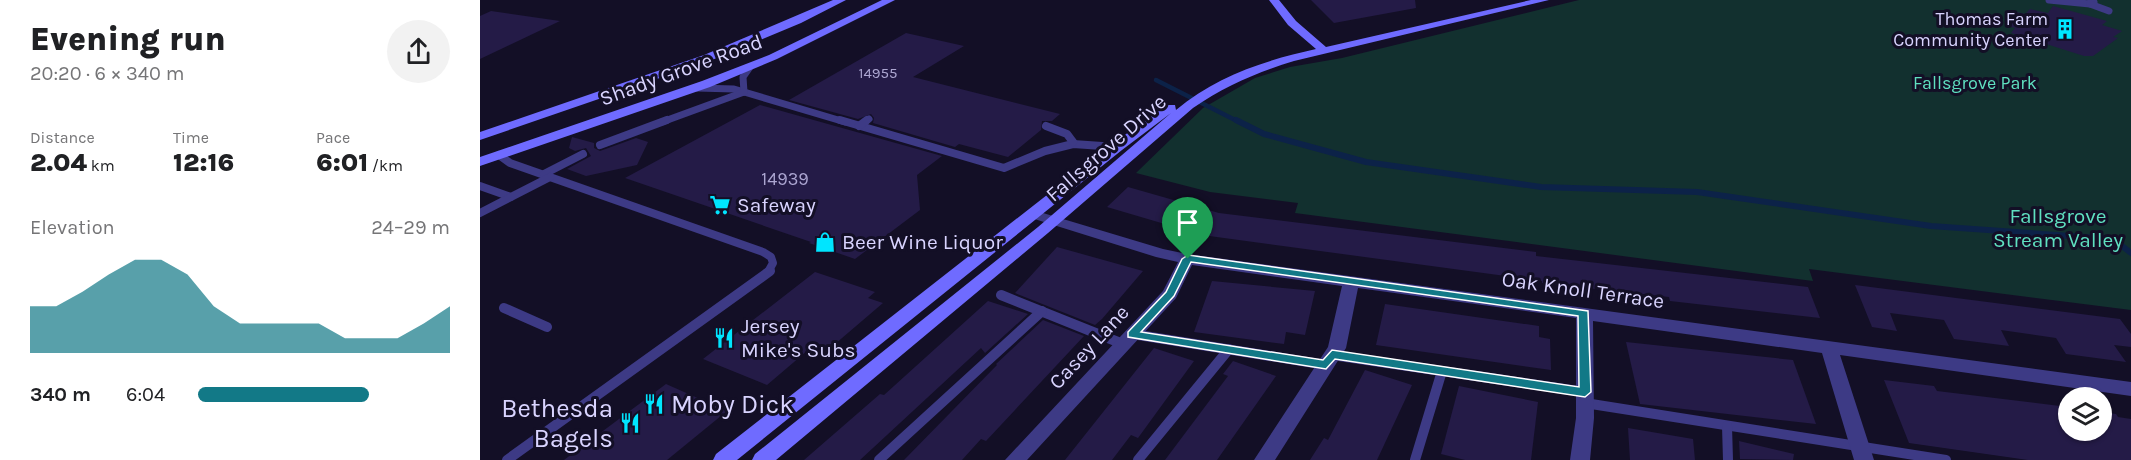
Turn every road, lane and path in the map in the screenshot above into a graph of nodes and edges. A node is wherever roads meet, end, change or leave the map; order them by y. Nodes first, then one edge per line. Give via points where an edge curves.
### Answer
1 (841, 0) edge
2 (890, 0) edge
3 (1274, 0) edge
4 (1503, 0) edge
5 (1544, 0) edge
6 (2049, 0) edge
7 (2091, 2) edge
8 (2109, 11) dead end
9 (1321, 48) junction
10 (750, 66) junction
11 (695, 88) junction
12 (744, 92) junction
13 (1191, 98) junction
14 (869, 119) dead end
15 (859, 126) junction
16 (1046, 126) dead end
17 (480, 136) edge
18 (1074, 142) junction
19 (600, 145) dead end
20 (1117, 147) junction
21 (583, 154) dead end
22 (499, 155) junction
23 (480, 162) edge
24 (547, 176) junction
25 (480, 186) edge
26 (511, 197) junction
27 (480, 213) edge
28 (1033, 214) junction
29 (1055, 220) junction
30 (1188, 259) junction
31 (1351, 281) junction
32 (1001, 295) dead end
33 (504, 308) dead end
34 (1042, 311) junction
35 (1584, 313) junction
36 (547, 327) dead end
37 (1128, 339) junction
38 (1829, 347) junction
39 (1229, 349) junction
40 (1329, 360) junction
41 (1442, 371) junction
42 (2131, 389) edge
43 (1585, 398) junction
44 (1727, 426) junction
45 (1862, 453) edge
46 (507, 460) edge
47 (723, 460) edge
48 (762, 460) edge
49 (879, 460) edge
50 (1015, 460) edge
51 (1138, 460) edge
52 (1263, 460) edge
53 (1415, 460) edge
54 (1580, 460) edge
55 (1728, 460) edge
56 (1946, 460) edge

1 - 17 street, Shady Grove Road via 682,68
2 - 10 street, Shady Grove Road
3 - 9 street via 1292,23
4 - 9 street, Fallsgrove Drive
5 - 9 street, Fallsgrove Drive
6 - 7 lane
7 - 8 lane
9 - 13 street, Fallsgrove Drive via 1254,62 1213,79
10 - 11 street, Shady Grove Road
10 - 12 lane via 743,77
11 - 12 lane
11 - 22 street, Shady Grove Road
12 - 15 lane
12 - 19 lane via 719,105 628,132
13 - 20 street, Fallsgrove Drive
13 - 29 street, Fallsgrove Drive
14 - 15 lane
15 - 18 lane via 1004,168
16 - 18 lane via 1067,134
18 - 20 lane
20 - 28 street, Fallsgrove Drive
21 - 24 lane
22 - 23 street, Shady Grove Road
22 - 24 lane
24 - 26 lane
24 - 46 lane via 763,252 773,263 771,270
25 - 26 lane
26 - 27 lane
28 - 29 street, Oak Knoll Terrace
28 - 47 street, Fallsgrove Drive
29 - 30 street, Oak Knoll Terrace
29 - 48 street, Fallsgrove Drive
30 - 31 street, Oak Knoll Terrace
30 - 37 street, Casey Lane via 1170,294
31 - 35 street, Oak Knoll Terrace
31 - 40 street via 1336,348
32 - 34 lane
33 - 36 lane
34 - 37 lane
34 - 49 lane
35 - 38 street, Oak Knoll Terrace
35 - 43 street
37 - 39 lane
37 - 50 street, Casey Lane
38 - 42 street, Oak Knoll Terrace
38 - 45 street
39 - 40 lane
39 - 51 lane
40 - 41 lane
40 - 52 street
41 - 43 lane
41 - 53 lane
43 - 44 lane
43 - 54 street
44 - 45 lane
44 - 55 lane
45 - 56 lane

